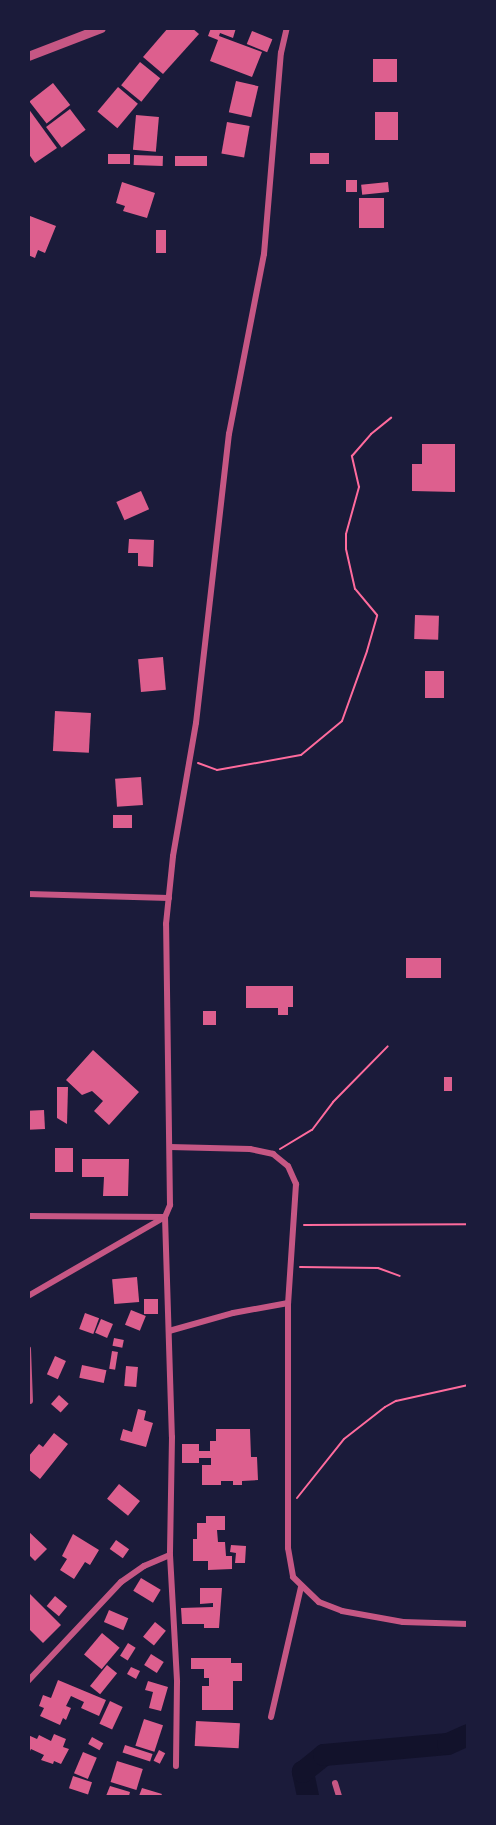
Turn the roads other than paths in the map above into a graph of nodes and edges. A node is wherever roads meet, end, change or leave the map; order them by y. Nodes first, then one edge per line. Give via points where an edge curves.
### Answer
1 (101, 28) edge
2 (287, 28) edge
3 (28, 57) edge
4 (28, 894) edge
5 (169, 898) junction
6 (170, 1147) junction
7 (28, 1216) edge
8 (165, 1216) junction
9 (28, 1296) edge
10 (288, 1303) junction
11 (169, 1331) junction
12 (28, 1349) edge
13 (30, 1401) dead end
14 (170, 1555) junction
15 (301, 1587) junction
16 (468, 1624) edge
17 (28, 1681) edge
18 (271, 1717) dead end
19 (176, 1766) dead end
20 (335, 1783) dead end
21 (339, 1797) edge

1 - 3 street
2 - 5 street via 281,53 264,254 228,434
4 - 5 street
5 - 6 street via 166,924
6 - 8 street via 171,1195
6 - 10 street via 250,1149 273,1154 288,1166 296,1184
7 - 8 street
8 - 9 street
8 - 11 street
10 - 11 street
10 - 15 street via 290,1565
11 - 14 street
12 - 13 street
14 - 17 street via 121,1582
14 - 19 street via 177,1682
15 - 16 street via 319,1602 342,1611 403,1622
15 - 18 street
20 - 21 street

